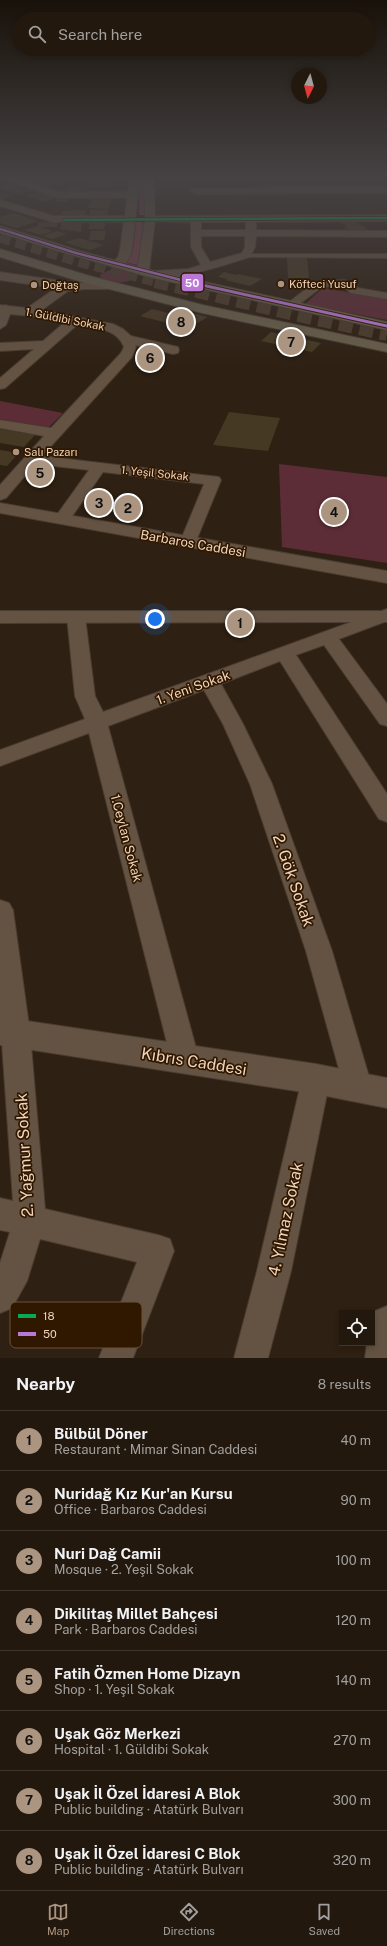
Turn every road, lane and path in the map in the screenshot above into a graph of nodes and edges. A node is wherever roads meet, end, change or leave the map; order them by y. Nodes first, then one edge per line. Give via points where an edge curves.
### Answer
1 (39, 241) edge
2 (127, 241) edge
3 (149, 241) edge
4 (196, 241) edge
5 (250, 241) edge
6 (302, 246) dead end
7 (196, 247) junction
8 (212, 247) dead end
9 (235, 247) dead end
10 (126, 250) junction
11 (248, 251) junction
12 (76, 253) junction
13 (1, 254) edge
14 (387, 256) edge
15 (96, 259) junction
16 (117, 264) junction
17 (208, 266) junction
18 (58, 271) junction
19 (148, 273) junction
20 (0, 276) edge
21 (86, 279) junction
22 (179, 280) junction
23 (42, 282) junction
24 (199, 285) junction
25 (112, 286) junction
26 (64, 288) junction
27 (147, 295) junction
28 (387, 296) edge
29 (290, 306) junction
30 (3, 309) edge
31 (30, 312) junction
32 (75, 320) junction
33 (0, 325) edge
34 (387, 326) edge
35 (127, 339) junction
36 (45, 345) junction
37 (0, 347) edge
38 (387, 348) edge
39 (173, 350) dead end
40 (0, 385) edge
41 (0, 424) edge
42 (54, 433) junction
43 (31, 459) junction
44 (99, 467) junction
45 (0, 470) edge
46 (18, 474) junction
47 (0, 495) edge
48 (0, 508) edge
49 (62, 520) junction
50 (188, 542) junction
51 (387, 577) edge
52 (385, 616) edge
53 (0, 617) edge
54 (76, 617) junction
55 (328, 637) junction
56 (285, 653) junction
57 (209, 681) junction
58 (387, 719) edge
59 (96, 722) junction
60 (0, 758) edge
61 (387, 813) edge
62 (0, 910) edge
63 (8, 1032) edge
64 (185, 1060) junction
65 (316, 1079) junction
66 (373, 1090) edge
67 (15, 1217) edge
68 (0, 1296) edge
69 (138, 1302) edge
70 (387, 1323) edge
71 (120, 1348) edge
72 (116, 1358) edge
73 (251, 1358) edge
74 (382, 1358) edge

1 - 12 highway
2 - 10 street
3 - 19 street
4 - 7 street
5 - 11 street
6 - 11 street
7 - 8 street
7 - 17 street
9 - 11 street
10 - 12 highway via 100,256
10 - 16 street via 124,258
11 - 14 lane
11 - 17 street
12 - 15 highway
13 - 18 highway
15 - 16 highway
15 - 18 highway via 85,268
16 - 19 highway
16 - 21 highway via 105,267
17 - 19 street via 188,272
17 - 24 street via 200,274
18 - 21 highway
18 - 23 street via 54,278
19 - 22 highway
19 - 25 highway via 141,282
20 - 23 street
21 - 23 street
21 - 25 highway
22 - 24 highway
22 - 27 highway via 154,285
23 - 26 street via 62,285
24 - 29 highway
25 - 26 street via 85,285
25 - 27 highway
26 - 31 street
27 - 38 highway
28 - 29 street via 355,290 345,283 319,284
29 - 34 highway
30 - 31 street, 1. Güldibi Sokak
30 - 33 street
31 - 32 street, 1. Güldibi Sokak
32 - 35 street, 1. Güldibi Sokak via 109,327
32 - 36 street
35 - 39 street, 1. Güldibi Sokak
35 - 42 street via 130,347 127,354
36 - 37 street
36 - 40 street
41 - 42 street
42 - 43 street
43 - 44 street, 1. Yeşil Sokak
43 - 46 street
44 - 49 street
44 - 50 street, 1. Yeşil Sokak via 213,480
45 - 46 street
46 - 47 street
48 - 49 street, Barbaros Caddesi
49 - 50 street, Barbaros Caddesi
50 - 51 street, Barbaros Caddesi
52 - 54 street
52 - 55 street, 1. Yeni Sokak
53 - 54 street
54 - 59 street, 1.Ceylan Sokak via 85,696
55 - 56 street, 1. Yeni Sokak
55 - 58 street
56 - 57 street, 1. Yeni Sokak
56 - 61 street
57 - 59 street, 1. Yeni Sokak
57 - 66 street, 2. Gök Sokak via 233,724 261,784 319,951
59 - 60 street, 1. Yeni Sokak
59 - 64 street, 1.Ceylan Sokak
62 - 63 street, 2. Yağmur Sokak
63 - 64 street, Kıbrıs Caddesi
63 - 67 street, 2. Yağmur Sokak
64 - 65 street, Kıbrıs Caddesi
65 - 66 street, Kıbrıs Caddesi
65 - 73 street, 4. Yılmaz Sokak via 274,1271
67 - 68 street, 2. Yağmur Sokak via 15,1269
67 - 69 street via 158,1251
70 - 74 street
71 - 72 street

